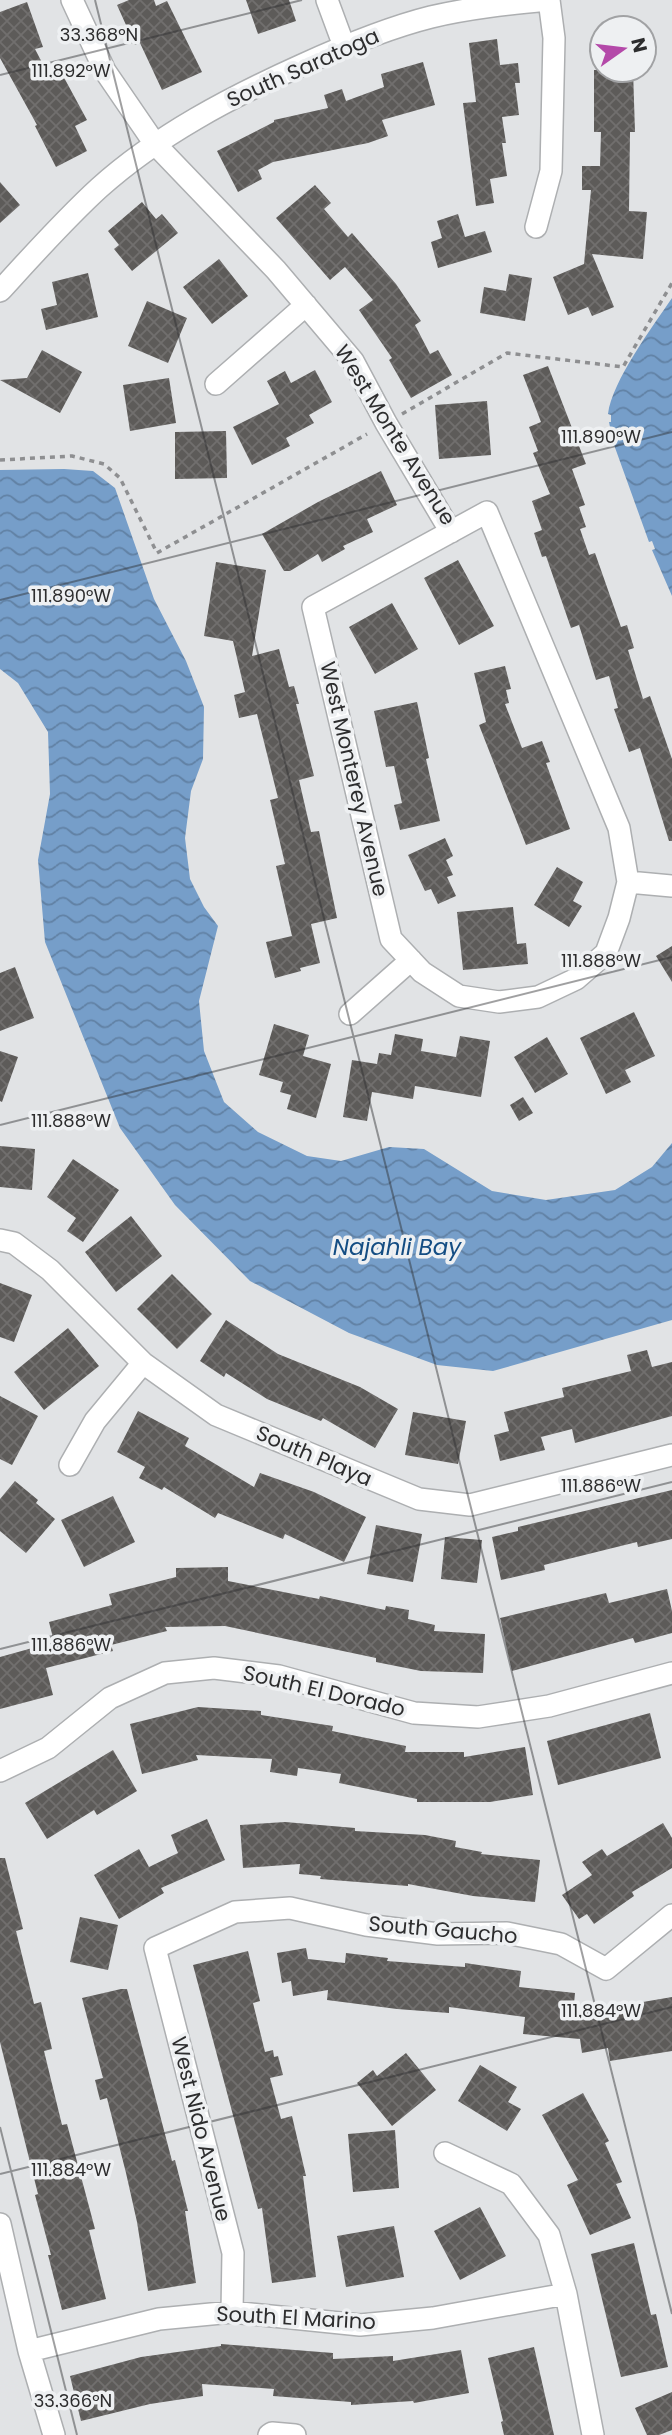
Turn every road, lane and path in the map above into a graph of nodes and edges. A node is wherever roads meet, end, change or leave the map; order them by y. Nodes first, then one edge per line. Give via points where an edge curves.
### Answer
1 (72, 0) edge
2 (327, 0) edge
3 (548, 0) edge
4 (344, 46) junction
5 (155, 145) junction
6 (536, 227) dead end
7 (672, 284) edge
8 (0, 291) edge
9 (306, 305) junction
10 (216, 384) dead end
11 (400, 415) dead end
12 (367, 434) dead end
13 (0, 460) edge
14 (451, 532) junction
15 (628, 882) junction
16 (672, 886) edge
17 (411, 960) junction
18 (538, 997) joint
19 (350, 1014) dead end
20 (13, 1237) edge
21 (143, 1363) junction
22 (672, 1455) edge
23 (70, 1465) dead end
24 (672, 1673) edge
25 (0, 1771) edge
26 (672, 1915) edge
27 (155, 1948) joint
28 (445, 2153) dead end
29 (0, 2224) edge
30 (566, 2294) junction
31 (232, 2312) junction
32 (29, 2351) junction
33 (54, 2435) edge
34 (268, 2435) edge
35 (296, 2435) edge
36 (593, 2435) edge

1 - 5 street, West Monte Avenue via 105,71
2 - 4 street
3 - 4 street, South Saratoga via 431,17
3 - 6 street via 554,37 551,172
4 - 5 street, South Saratoga via 246,90
5 - 8 street, South Saratoga via 100,187
5 - 9 street, West Monte Avenue
7 - 11 path via 623,367 508,354
9 - 10 street
9 - 14 street, West Monte Avenue via 353,361
12 - 13 path via 157,553 120,478 104,464 72,456
14 - 15 street, West Monte Avenue via 487,512 619,828
14 - 17 street, West Monterey Avenue via 313,607 391,939
15 - 16 street
15 - 18 street, West Monte Avenue via 606,953 576,979
17 - 18 street, West Monterey Avenue via 460,996 499,1002
17 - 19 street
20 - 21 street, South Playa
21 - 22 street, South Playa via 216,1415 419,1499 470,1505
21 - 23 street via 95,1421
24 - 25 street, South El Dorado via 549,1706 478,1717 414,1713 279,1676 214,1668 164,1673 110,1698 48,1748
26 - 27 street, South Gaucho via 606,1969 561,1944 507,1933 438,1934 366,1925 290,1908 235,1912
27 - 31 street, West Nido Avenue via 233,2253
28 - 30 street via 511,2184 549,2235
29 - 32 street
30 - 31 street, South El Marino via 433,2318 360,2325
30 - 36 street
31 - 32 street, South El Marino via 159,2319
32 - 33 street
34 - 35 street

